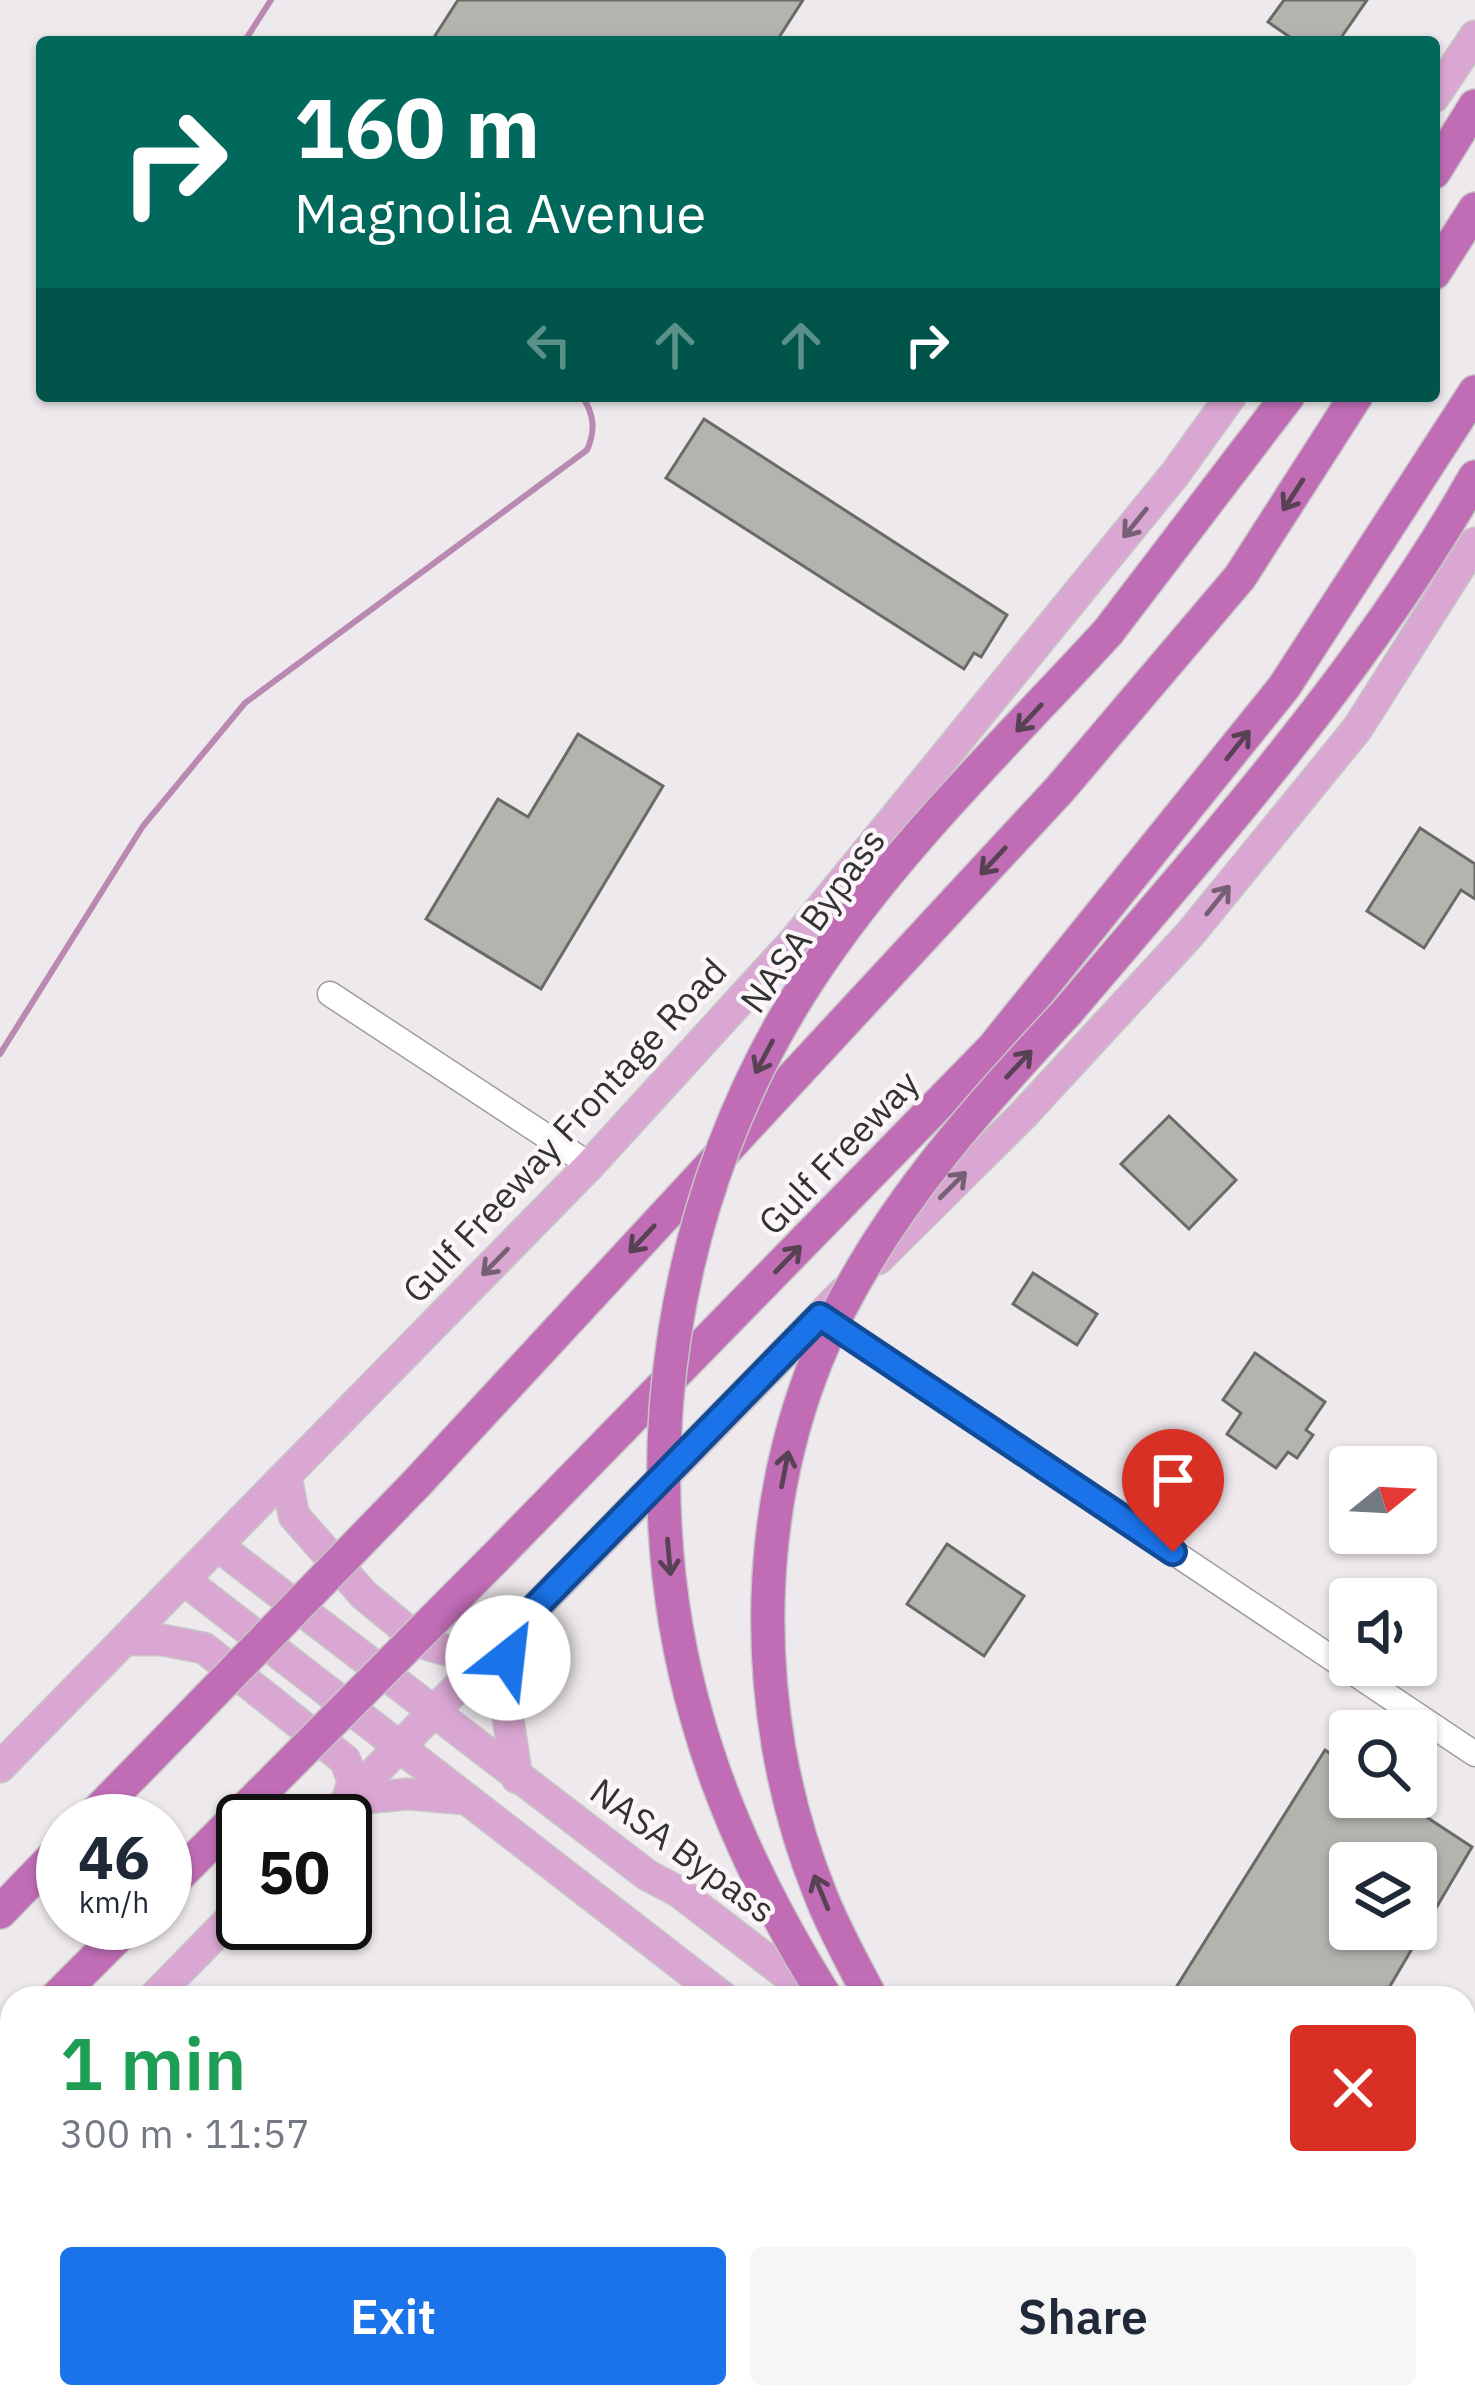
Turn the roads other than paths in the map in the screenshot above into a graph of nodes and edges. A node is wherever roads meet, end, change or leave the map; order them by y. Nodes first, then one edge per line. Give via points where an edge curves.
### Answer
1 (1475, 36) edge
2 (1440, 88) edge
3 (1475, 106) edge
4 (1440, 162) edge
5 (1475, 209) edge
6 (1440, 264) edge
7 (1475, 392) edge
8 (1227, 402) edge
9 (1283, 402) edge
10 (1351, 402) edge
11 (1475, 477) edge
12 (1475, 543) edge
13 (330, 994) dead end
14 (590, 1166) junction
15 (820, 1316) junction
16 (286, 1476) junction
17 (218, 1546) junction
18 (184, 1580) junction
19 (513, 1630) junction
20 (125, 1640) junction
21 (490, 1654) junction
22 (433, 1712) junction
23 (399, 1747) junction
24 (1475, 1754) edge
25 (0, 1767) edge
26 (517, 1778) junction
27 (114, 1794) edge
28 (346, 1794) edge
29 (353, 1794) edge
30 (466, 1799) junction
31 (372, 1802) edge
32 (192, 1862) edge
33 (36, 1875) edge
34 (0, 1912) edge
35 (216, 1934) edge
36 (104, 1950) edge
37 (68, 1986) edge
38 (165, 1986) edge
39 (708, 1986) edge
40 (805, 1986) edge
41 (815, 1986) edge
42 (865, 1986) edge

1 - 2 main road
3 - 4 highway
5 - 6 highway
32 -> 7 highway, Gulf Freeway, bridge via 993,1048 1284,688
8 -> 14 main road, Gulf Freeway Frontage Road via 796,939
9 -> 41 highway, NASA Bypass, bridge via 1108,632 879,882 810,976 708,1189 669,1383 665,1482 674,1603 696,1714 730,1816
10 -> 27 highway, bridge via 1240,577 1060,789 416,1484
42 -> 11 highway, NASA Bypass, bridge via 819,1892 773,1731 772,1557 806,1384 882,1238 974,1113 1331,695
15 -> 12 main road via 1024,1115 1190,934 1358,729
13 - 14 street
14 -> 16 main road, Gulf Freeway Frontage Road
15 - 19 main road
15 - 24 street
16 - 17 main road, Gulf Freeway Frontage Road
16 - 21 main road via 294,1516 364,1595 422,1643
17 - 18 main road, Gulf Freeway Frontage Road
17 - 22 main road, NASA Bypass
18 - 20 main road, Gulf Freeway Frontage Road
18 - 23 main road
19 - 21 main road
19 - 26 main road via 503,1685
20 - 25 main road, Gulf Freeway Frontage Road
20 - 28 main road via 204,1648 345,1760 352,1781
21 - 22 main road
22 - 23 main road
22 - 26 main road, NASA Bypass
23 - 29 main road
23 - 30 main road
26 - 40 main road, NASA Bypass
30 - 31 main road via 407,1794
30 - 39 main road
33 - 34 highway
35 - 38 main road
36 - 37 highway

